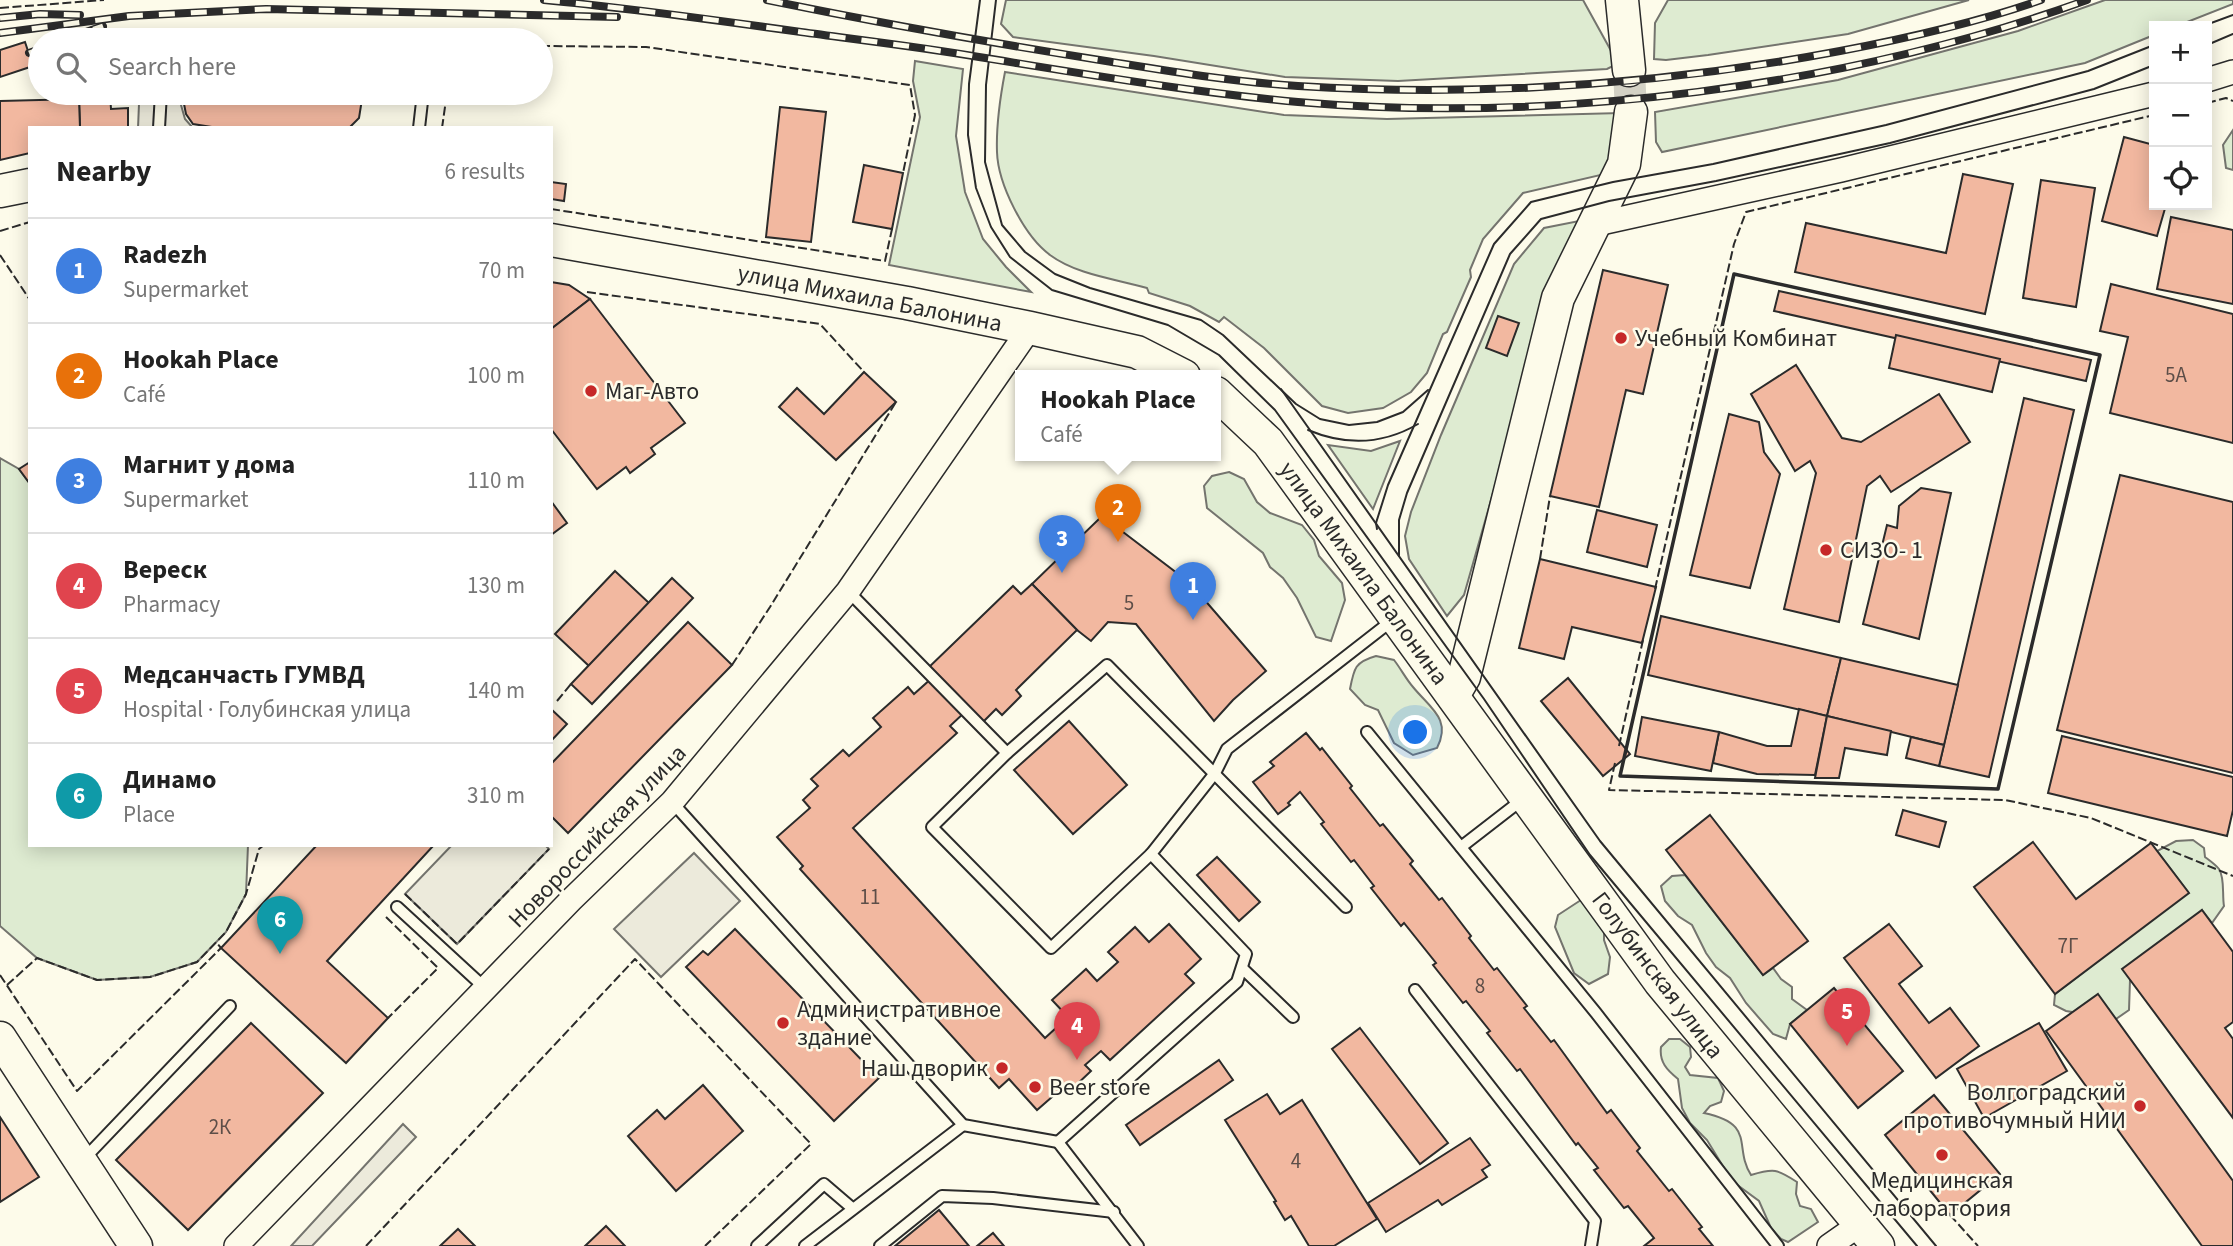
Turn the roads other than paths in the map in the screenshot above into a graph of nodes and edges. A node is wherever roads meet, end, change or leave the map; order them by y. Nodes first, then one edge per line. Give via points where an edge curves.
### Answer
1 (1622, 0) edge
2 (1629, 70) tunnel mouth
3 (2233, 72) edge
4 (2212, 78) edge
5 (2149, 95) edge
6 (160, 105) edge
7 (422, 105) edge
8 (1631, 112) tunnel mouth
9 (159, 126) edge
10 (419, 126) edge
11 (28, 184) edge
12 (0, 191) edge
13 (1592, 225) junction
14 (553, 240) edge
15 (1030, 328) junction
16 (1172, 370) edge
17 (1221, 398) edge
18 (848, 591) junction
19 (1395, 618) junction
20 (1452, 694) junction
21 (1367, 732) dead end
22 (1007, 753) junction
23 (1215, 773) junction
24 (1525, 797) junction
25 (672, 802) junction
26 (1461, 847) junction
27 (1151, 854) junction
28 (397, 906) dead end
29 (1346, 907) dead end
30 (1242, 968) junction
31 (485, 988) junction
32 (1415, 990) dead end
33 (230, 1006) dead end
34 (1293, 1017) dead end
35 (0, 1038) edge
36 (963, 1125) junction
37 (1058, 1142) junction
38 (82, 1162) junction
39 (852, 1208) junction
40 (1114, 1212) junction
41 (1868, 1236) edge
42 (136, 1246) edge
43 (236, 1246) edge
44 (757, 1246) edge
45 (805, 1246) edge
46 (880, 1246) edge
47 (1138, 1246) edge
48 (1591, 1246) edge
49 (1778, 1246) edge
50 (1829, 1246) edge

1 - 2 main road
3 - 4 street
5 - 13 street
6 - 9 lane
7 - 10 lane
8 - 13 main road via 1624,164
11 - 12 main road
13 - 20 main road via 1558,298 1464,677
14 - 15 main road, улица Михаила Балонина
15 - 16 main road, улица Михаила Балонина via 1137,352
15 - 18 street, Новороссийская улица
17 - 19 main road, улица Михаила Балонина via 1268,442
18 - 22 lane
18 - 25 street, Новороссийская улица
19 - 20 main road, улица Михаила Балонина
19 - 23 lane via 1227,749
20 - 24 main road, Голубинская улица
21 - 26 lane
22 - 23 lane via 1107,665
22 - 27 lane via 932,827 1051,948
23 - 27 lane
23 - 29 lane
24 - 26 lane
24 - 41 main road, Голубинская улица via 1660,982
25 - 31 street, Новороссийская улица
25 - 36 lane
26 - 49 lane
27 - 30 lane via 1246,954
28 - 31 lane
30 - 34 lane
30 - 37 lane via 1237,982
31 - 43 street, Новороссийская улица
32 - 48 lane via 1595,1222
33 - 38 lane
35 - 38 main road
36 - 37 lane
36 - 39 lane
37 - 40 lane
38 - 42 main road
39 - 44 lane via 824,1184
39 - 45 lane
40 - 46 lane via 942,1196
40 - 47 lane
41 - 50 street

